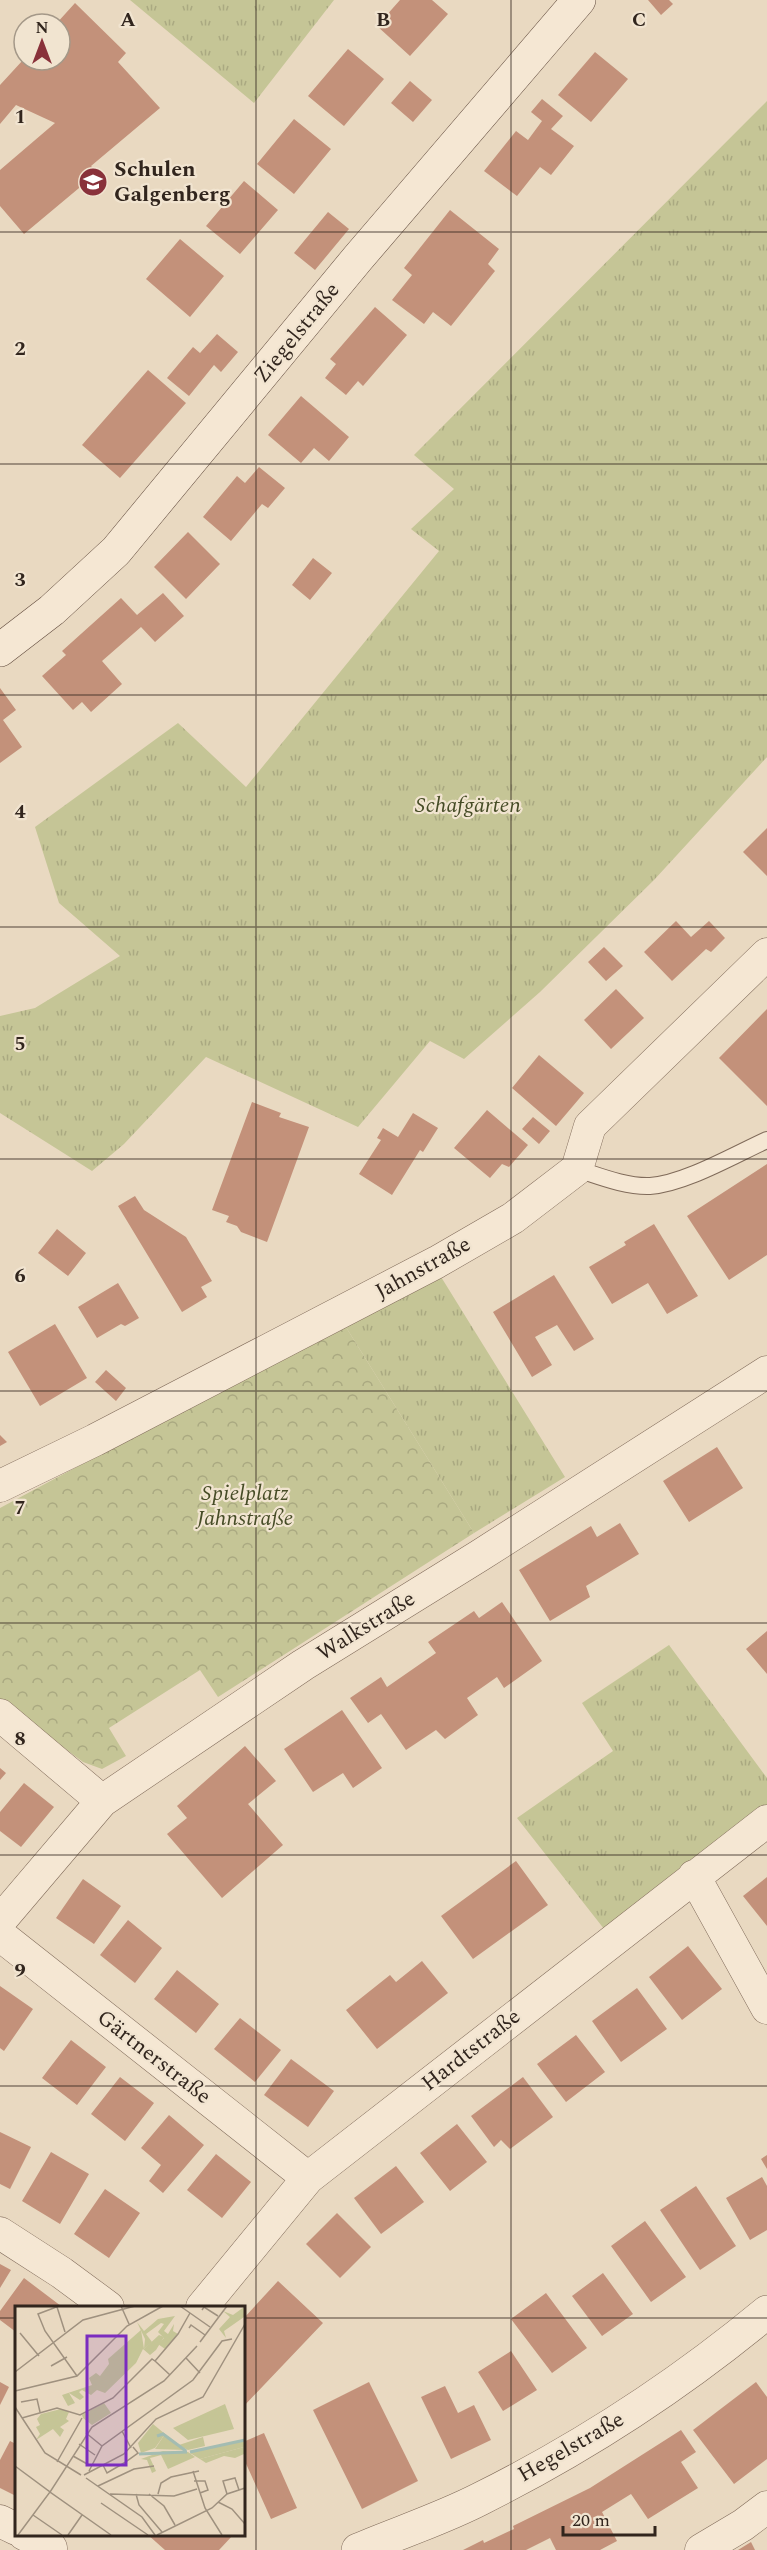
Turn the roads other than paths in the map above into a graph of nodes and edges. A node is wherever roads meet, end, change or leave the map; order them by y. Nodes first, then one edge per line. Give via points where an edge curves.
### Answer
1 (579, 0) edge
2 (0, 650) edge
3 (767, 954) edge
4 (767, 1140) edge
5 (577, 1169) junction
6 (767, 1372) edge
7 (0, 1486) edge
8 (0, 1714) edge
9 (102, 1801) junction
10 (767, 1821) edge
11 (694, 1876) junction
12 (0, 1921) edge
13 (0, 1935) edge
14 (767, 2008) edge
15 (308, 2178) junction
16 (0, 2233) edge
17 (107, 2306) edge
18 (202, 2306) edge
19 (767, 2312) edge
20 (767, 2507) edge
21 (0, 2521) edge
22 (15, 2528) edge
23 (27, 2535) edge
24 (54, 2544) edge
25 (358, 2550) edge
26 (701, 2550) edge

1 - 2 main road, Ziegelstraße via 358,258 116,551 52,610
3 - 5 street via 590,1126
4 - 5 lane via 669,1184 647,1186
5 - 7 street, Jahnstraße via 513,1218 437,1262
6 - 9 street, Walkstraße via 303,1665
8 - 9 street
9 - 12 street, Walkstraße
10 - 11 street, Hardtstraße
11 - 14 street
11 - 15 street, Hardtstraße
13 - 15 street, Gärtnerstraße
15 - 18 street, Hardtstraße
16 - 17 street
19 - 25 main road, Hegelstraße via 618,2421 479,2499
20 - 26 street
21 - 22 street
23 - 24 street

